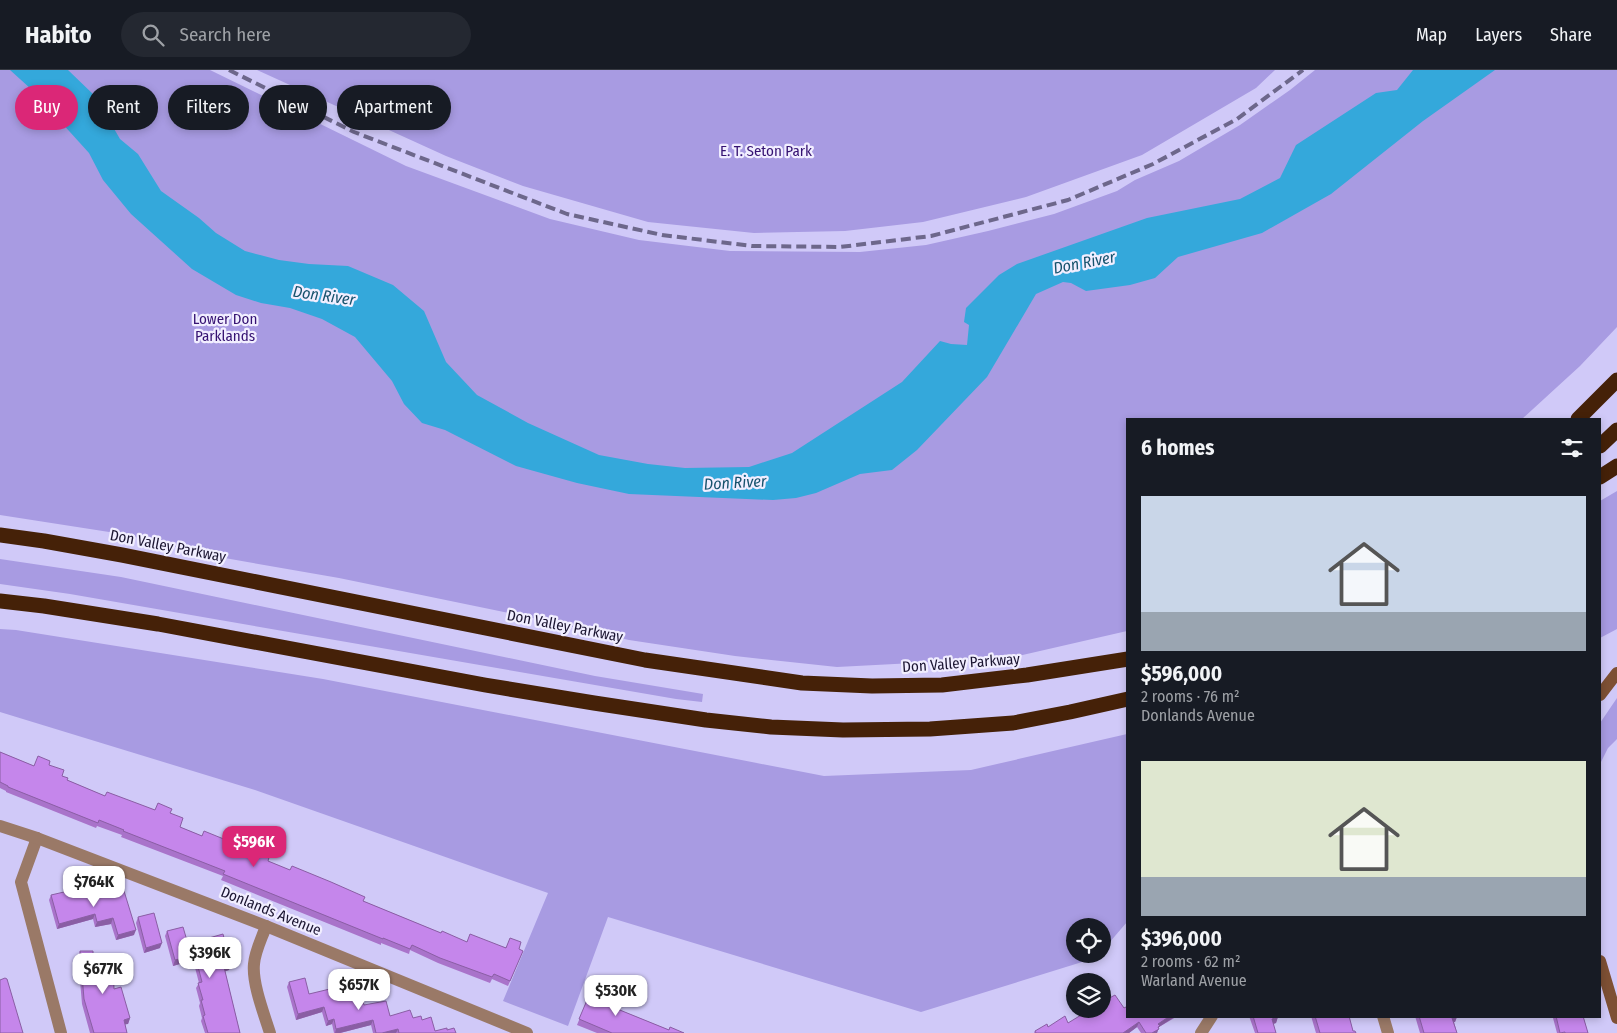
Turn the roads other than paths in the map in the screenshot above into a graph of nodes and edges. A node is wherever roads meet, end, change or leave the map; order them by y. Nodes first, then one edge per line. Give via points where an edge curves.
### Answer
1 (1617, 369) edge
2 (1613, 384) edge
3 (1579, 418) edge
4 (1617, 430) edge
5 (1601, 445) edge
6 (1617, 466) edge
7 (1601, 476) edge
8 (0, 535) edge
9 (0, 601) edge
10 (1126, 658) edge
11 (1617, 674) edge
12 (1601, 694) edge
13 (1126, 700) edge
14 (0, 826) edge
15 (36, 838) junction
16 (266, 926) junction
17 (1601, 964) edge
18 (1211, 1018) edge
19 (1383, 1018) edge
20 (1617, 1018) edge
21 (501, 1028) edge
22 (61, 1033) edge
23 (270, 1033) edge
24 (527, 1033) edge
25 (1201, 1033) edge
26 (1388, 1033) edge

1 - 2 highway
2 - 3 highway
4 - 5 highway
6 - 7 highway
8 - 10 highway, Don Valley Parkway via 122,554 644,660 802,683 942,685 1027,676
9 - 13 highway via 158,624 594,703 771,727 930,729 1013,723
11 - 12 main road
14 - 15 street, Donlands Avenue
15 - 16 street, Donlands Avenue
15 - 22 street via 21,882
16 - 21 street, Donlands Avenue
16 - 23 street via 257,950 254,977
17 - 20 main road
18 - 25 street
19 - 26 street
21 - 24 street, Donlands Avenue

